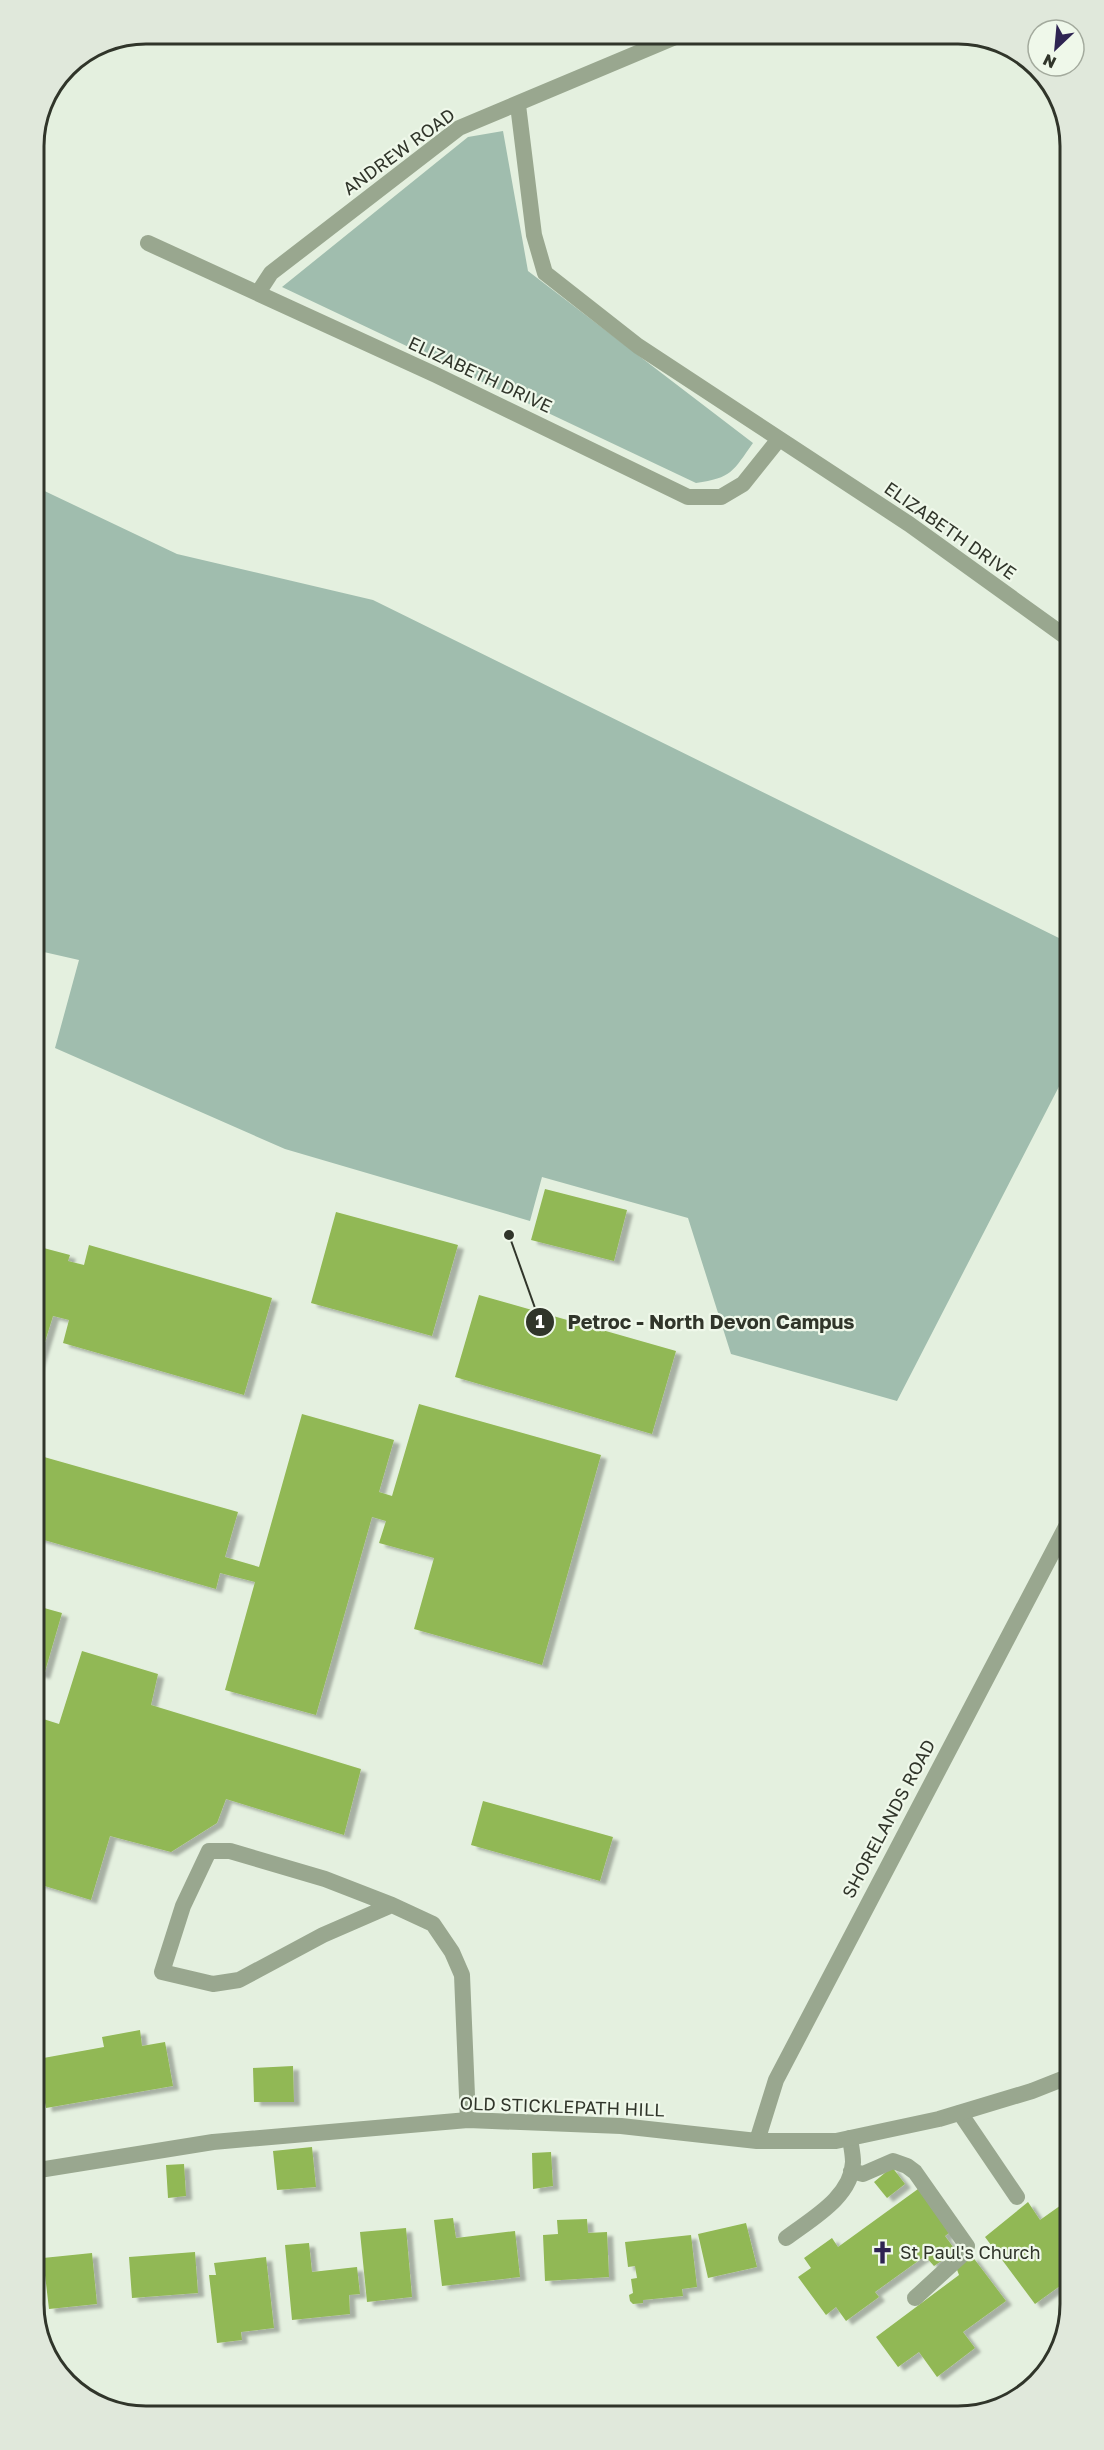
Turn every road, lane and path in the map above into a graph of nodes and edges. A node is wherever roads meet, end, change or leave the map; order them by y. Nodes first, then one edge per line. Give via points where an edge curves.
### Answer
1 (659, 44) edge
2 (518, 105) junction
3 (148, 243) dead end
4 (258, 293) junction
5 (779, 439) junction
6 (1060, 634) edge
7 (1060, 1538) edge
8 (392, 1905) junction
9 (1060, 2080) edge
10 (960, 2113) junction
11 (468, 2120) junction
12 (850, 2138) junction
13 (757, 2141) junction
14 (44, 2169) edge
15 (851, 2171) junction
16 (1017, 2197) dead end
17 (786, 2238) dead end
18 (915, 2298) dead end

1 - 2 street, ANDREW ROAD
2 - 4 street, ANDREW ROAD via 459,128 271,273
2 - 5 street, ELIZABETH DRIVE via 534,235 545,273 638,346
3 - 4 street, ELIZABETH DRIVE
4 - 5 street, ELIZABETH DRIVE via 688,497 721,497 743,484
5 - 6 street, ELIZABETH DRIVE via 909,524
7 - 13 street, SHORELANDS ROAD via 781,2069
8 - 8 street via 304,1872 230,1851 209,1851 183,1906 162,1972 213,1984 239,1980 323,1935
8 - 11 street via 433,1924 462,1975
9 - 10 street, OLD STICKLEPATH HILL
10 - 12 street, OLD STICKLEPATH HILL
10 - 16 street
11 - 13 street, OLD STICKLEPATH HILL via 621,2126
11 - 14 street, OLD STICKLEPATH HILL via 213,2142
12 - 13 street, OLD STICKLEPATH HILL
12 - 15 street
15 - 17 street via 835,2201
15 - 18 street via 863,2174 892,2161 907,2166 967,2246 957,2261

